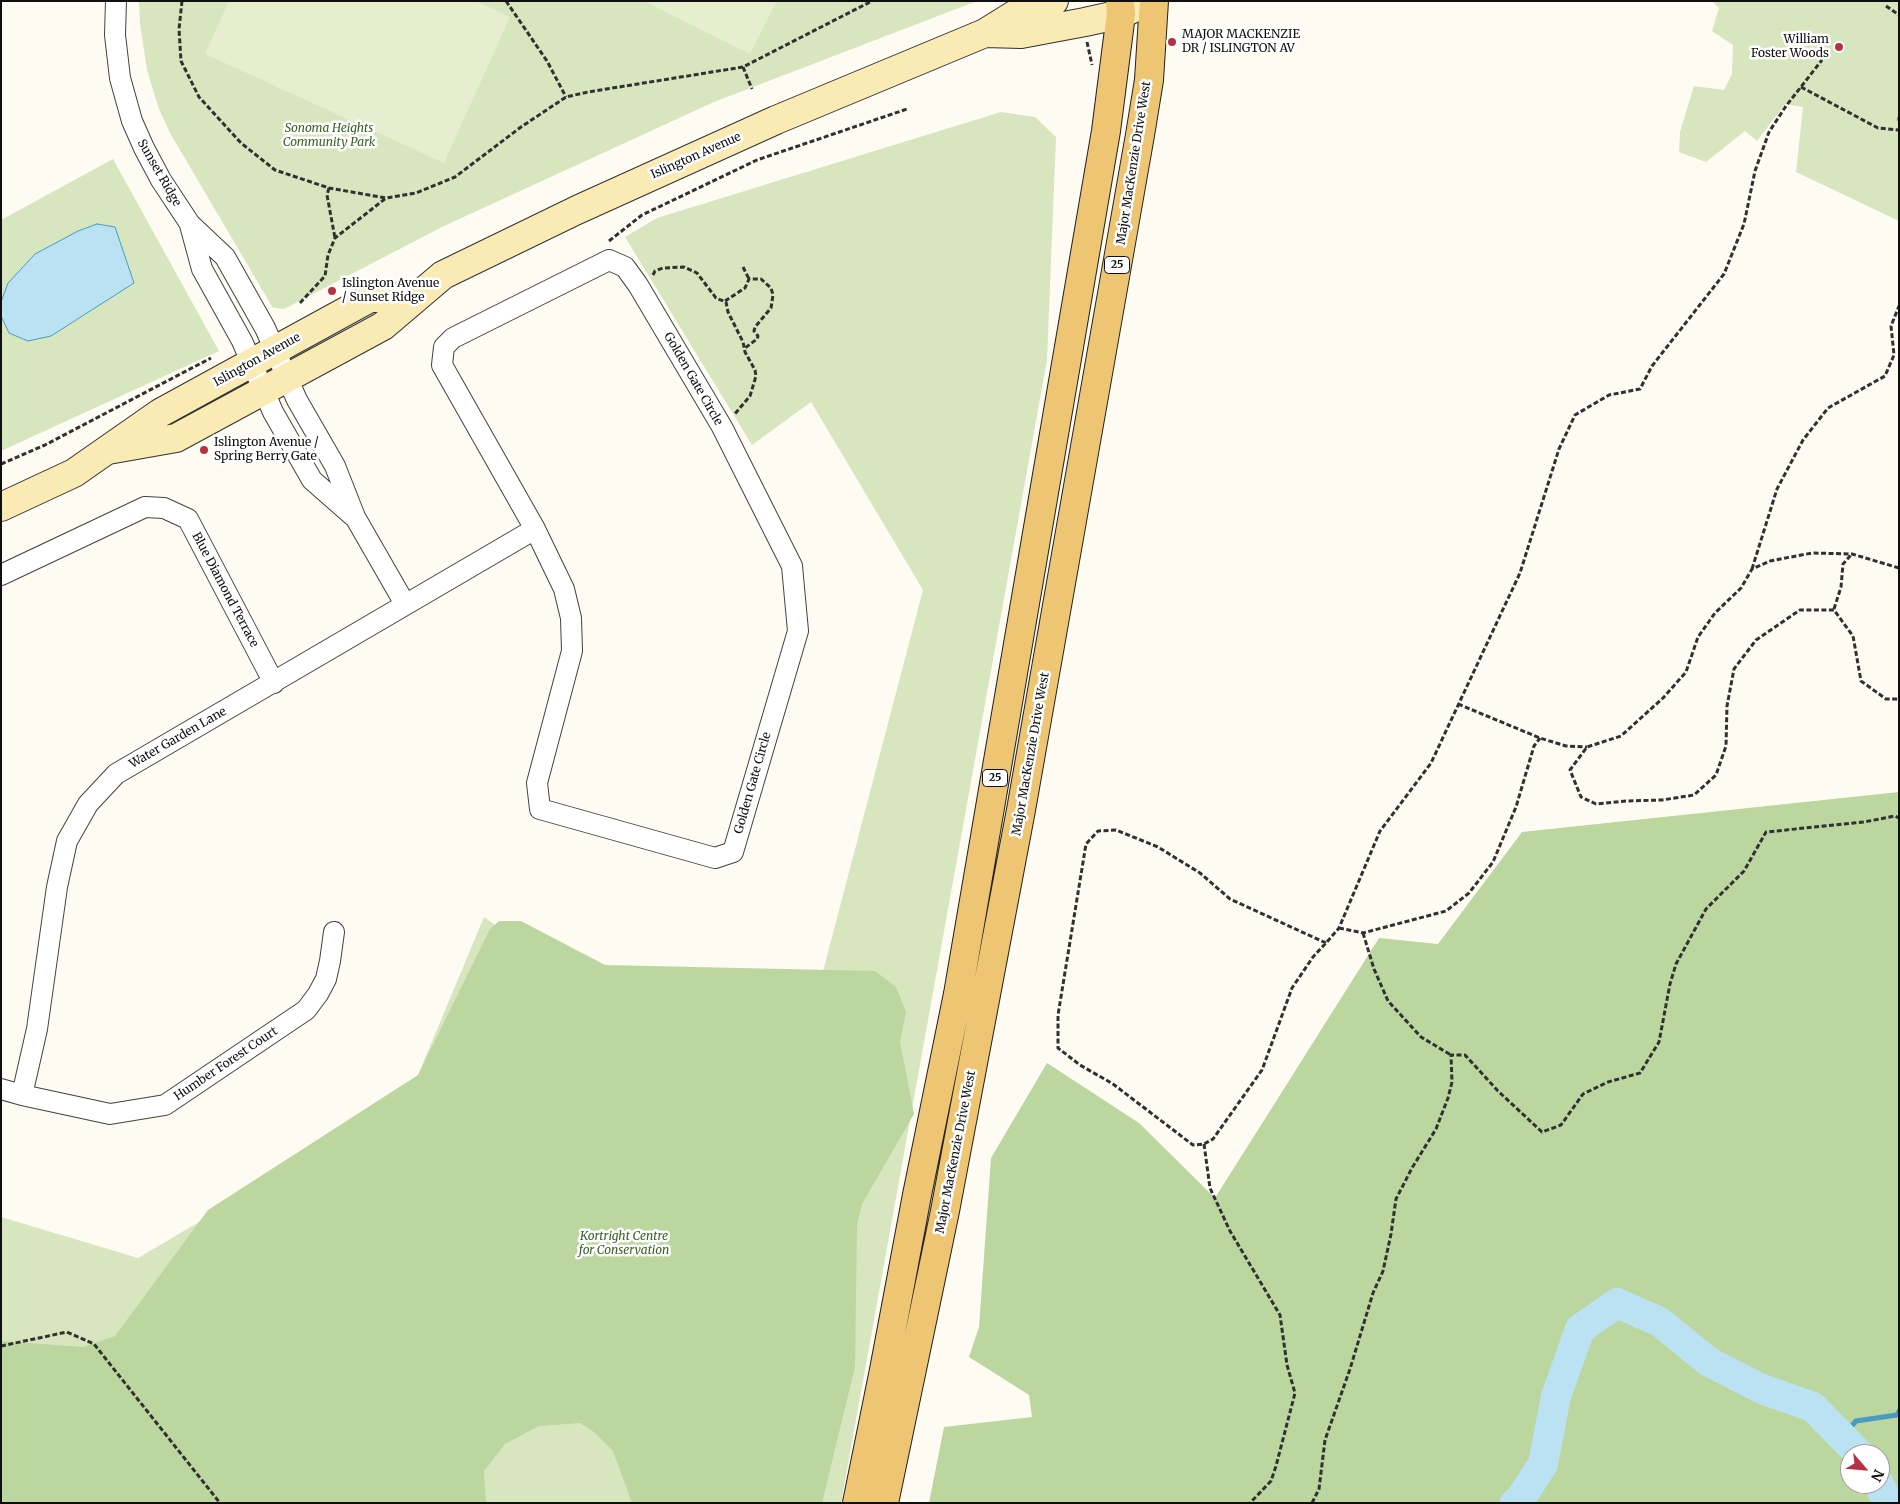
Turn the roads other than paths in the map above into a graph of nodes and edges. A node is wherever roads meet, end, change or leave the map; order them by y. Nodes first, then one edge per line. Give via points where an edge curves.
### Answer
1 (116, 1) edge
2 (1054, 1) edge
3 (1150, 1) edge
4 (1154, 1) edge
5 (1121, 8) edge
6 (986, 33) junction
7 (190, 224) junction
8 (416, 297) junction
9 (275, 350) junction
10 (252, 363) junction
11 (287, 378) junction
12 (264, 391) junction
13 (108, 450) junction
14 (1, 507) edge
15 (355, 517) junction
16 (535, 530) junction
17 (1, 575) edge
18 (406, 604) junction
19 (274, 682) junction
20 (334, 932) dead end
21 (1, 1089) edge
22 (22, 1095) junction
23 (856, 1503) edge
24 (884, 1503) edge

1 - 7 street, Sunset Ridge via 115,35 120,78 132,121 161,180
2 - 6 main road, Islington Avenue via 1014,15
3 - 5 main road, Islington Avenue
4 - 24 main road, Major MacKenzie Drive West / 25 via 1140,136 1038,716 946,1211
5 - 6 main road, Islington Avenue via 1021,34
5 - 23 main road, 25 via 1105,141 958,994
6 - 8 main road, Islington Avenue via 776,120 576,210 443,276
7 - 9 street, Sunset Ridge via 225,258
7 - 10 street, Sunset Ridge via 202,269
8 - 9 main road, Islington Avenue via 370,298
8 - 11 main road, Islington Avenue via 383,326
9 - 10 main road, Islington Avenue
9 - 11 street, Sunset Ridge
10 - 12 street, Sunset Ridge
10 - 13 main road, Islington Avenue via 160,413
11 - 12 main road, Islington Avenue
11 - 15 street, Sunset Ridge via 335,466
12 - 13 main road, Islington Avenue via 176,438
12 - 15 street, Sunset Ridge via 312,480
13 - 14 main road, Islington Avenue via 74,473
15 - 18 street
16 - 16 street, Golden Gate Circle via 442,365 444,347 453,338 609,260 625,267 638,284 722,427 792,566 798,631 733,852 715,858 540,809 537,783 572,651 571,618 564,589
16 - 18 street, Water Garden Lane
17 - 19 street, Blue Diamond Terrace via 145,507 164,508 188,519
18 - 19 street, Water Garden Lane
19 - 22 street, Water Garden Lane via 116,774 88,804 67,841 56,888 37,1028
20 - 22 street, Humber Forest Court via 326,978 306,1010 165,1105 110,1114
21 - 22 street, Humber Forest Court

